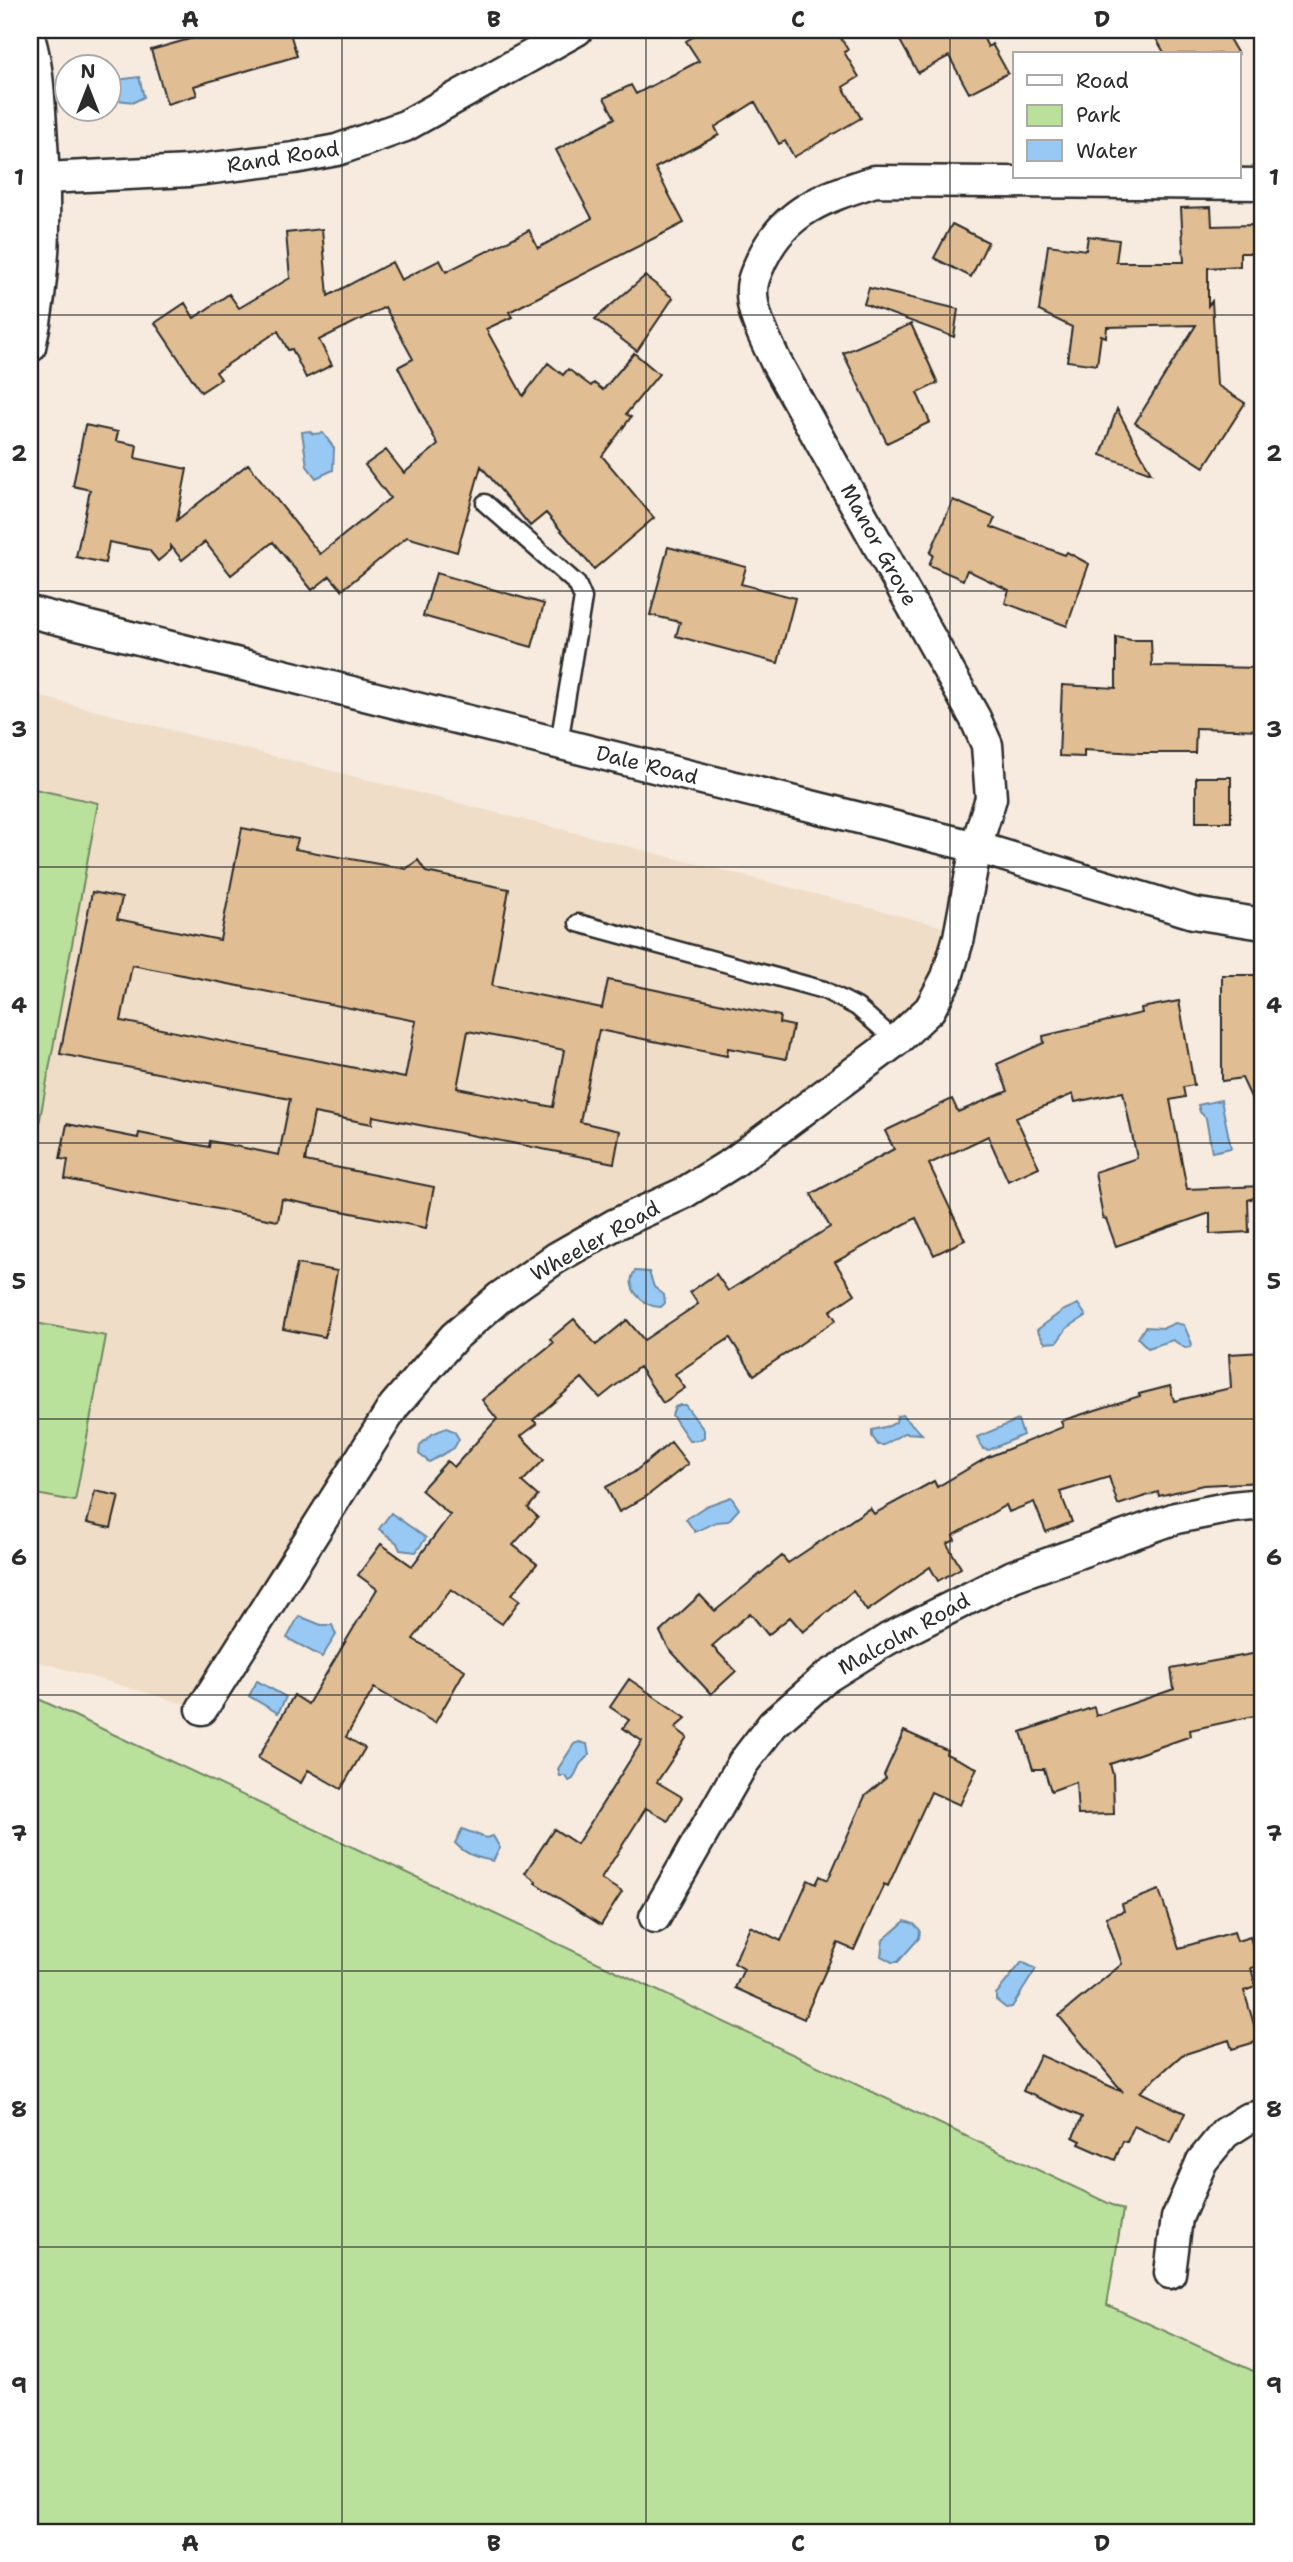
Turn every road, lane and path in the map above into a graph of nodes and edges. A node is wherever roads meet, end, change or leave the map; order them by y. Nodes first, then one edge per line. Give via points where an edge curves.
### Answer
1 (577, 30) edge
2 (30, 40) edge
3 (45, 178) junction
4 (1263, 184) edge
5 (30, 347) edge
6 (485, 503) dead end
7 (30, 612) edge
8 (559, 743) junction
9 (976, 847) junction
10 (578, 923) dead end
11 (1263, 924) edge
12 (896, 1041) junction
13 (1263, 1504) edge
14 (202, 1709) dead end
15 (655, 1917) dead end
16 (1263, 2115) edge
17 (1170, 2273) dead end

1 - 3 street, Rand Road via 404,126 337,150 189,171
2 - 3 street via 37,65
3 - 5 street via 44,247
4 - 9 street, Manor Grove via 875,181 835,194 795,215 767,248 752,288 759,321 776,362 987,745 991,798
6 - 8 lane via 577,584 583,598
7 - 8 street, Dale Road
8 - 9 street, Dale Road
9 - 11 street, Dale Road via 1193,913
9 - 12 street, Wheeler Road via 947,977 930,1009
10 - 12 lane via 824,990 857,1007
12 - 14 street, Wheeler Road via 734,1162 556,1258 454,1337 394,1406
13 - 15 street, Malcolm Road via 1176,1518 1013,1576 888,1639 827,1678 773,1724 743,1763
16 - 17 street via 1225,2133 1202,2161 1177,2218

